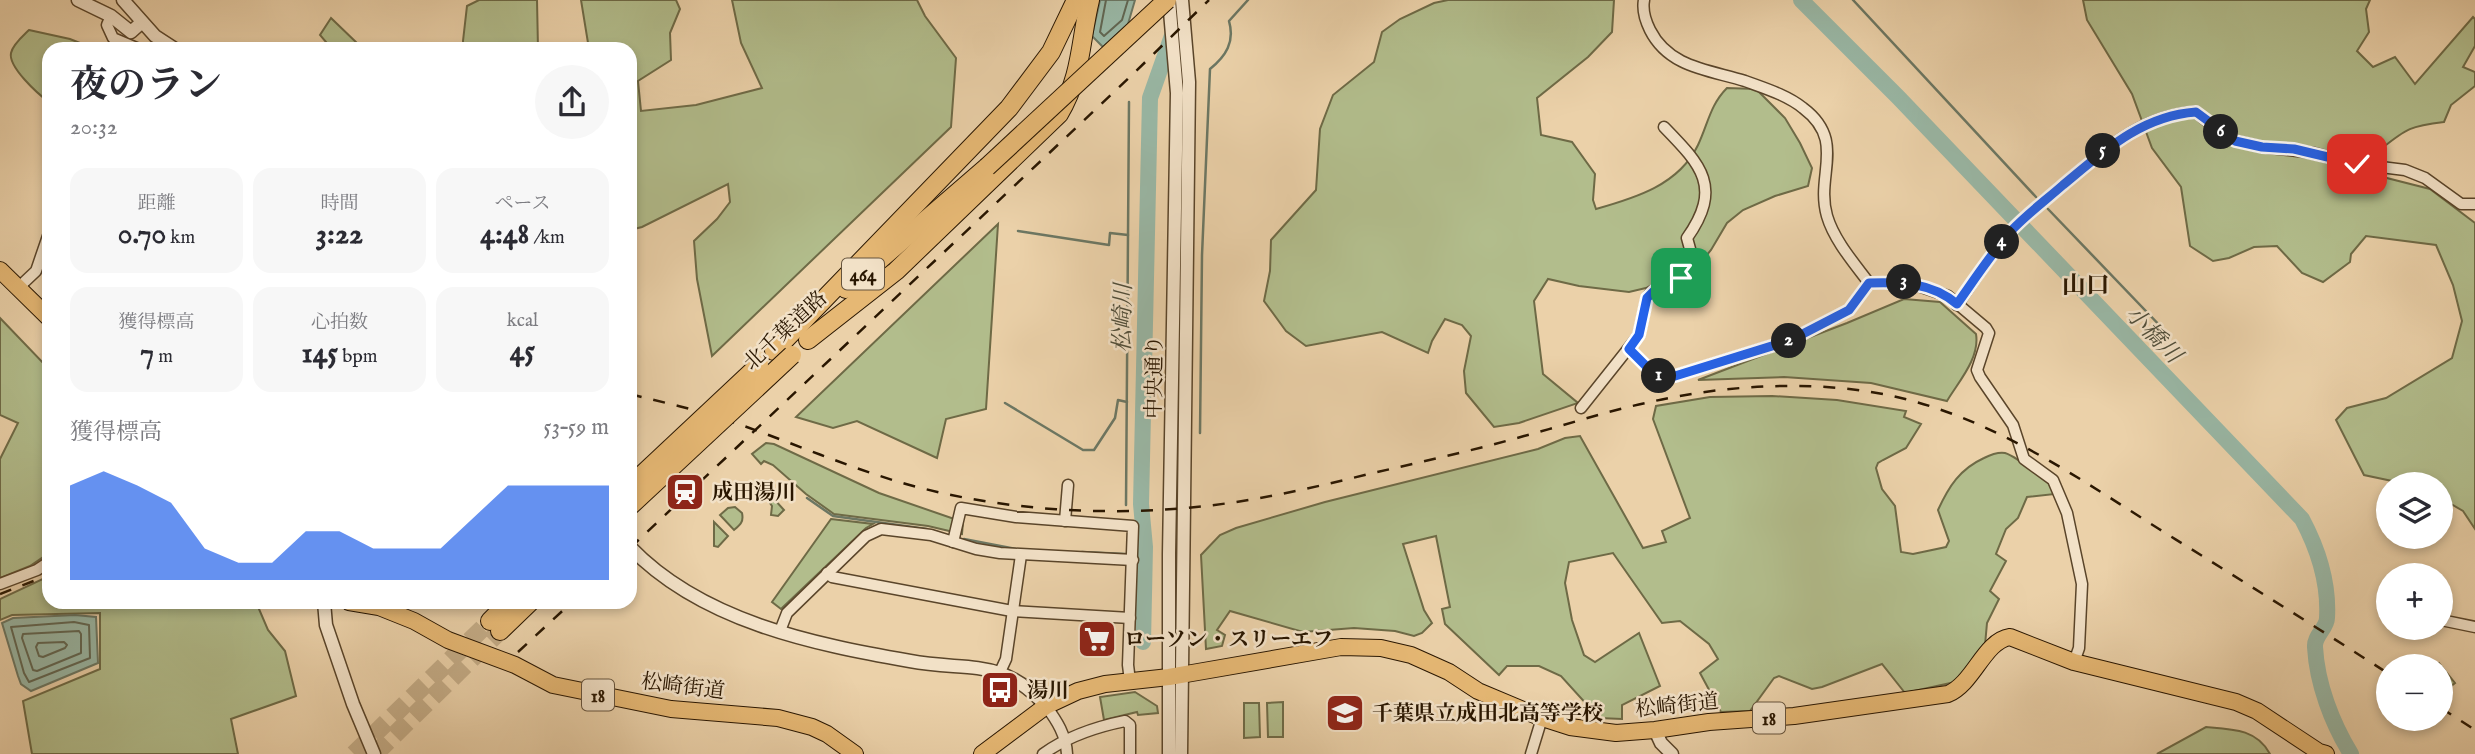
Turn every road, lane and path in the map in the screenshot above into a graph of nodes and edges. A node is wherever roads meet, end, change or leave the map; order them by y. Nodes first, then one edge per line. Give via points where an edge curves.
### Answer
1 (78, 0) edge
2 (123, 0) edge
3 (1090, 0) edge
4 (1168, 0) edge
5 (1182, 0) edge
6 (1644, 0) edge
7 (1074, 5) edge
8 (111, 16) junction
9 (141, 23) junction
10 (122, 42) edge
11 (164, 42) edge
12 (1182, 64) junction
13 (1664, 127) dead end
14 (990, 172) junction
15 (968, 184) junction
16 (2475, 204) edge
17 (42, 255) edge
18 (0, 270) edge
19 (1869, 283) junction
20 (18, 288) junction
21 (1957, 304) junction
22 (42, 311) edge
23 (808, 340) junction
24 (1629, 349) junction
25 (783, 353) junction
26 (1581, 408) dead end
27 (637, 479) edge
28 (1068, 485) dead end
29 (637, 499) edge
30 (1065, 521) junction
31 (953, 541) junction
32 (637, 553) edge
33 (1021, 555) junction
34 (1133, 560) junction
35 (42, 567) edge
36 (827, 573) junction
37 (0, 584) edge
38 (325, 609) edge
39 (384, 609) edge
40 (505, 609) edge
41 (520, 609) edge
42 (1012, 611) junction
43 (1130, 618) junction
44 (2453, 622) edge
45 (2475, 627) edge
46 (780, 631) junction
47 (2074, 662) junction
48 (1000, 672) junction
49 (1176, 675) junction
50 (1130, 681) junction
51 (1046, 706) junction
52 (1542, 718) junction
53 (1655, 730) junction
54 (1066, 740) junction
55 (1534, 753) edge
56 (374, 754) edge
57 (855, 754) edge
58 (982, 754) edge
59 (1043, 754) edge
60 (1067, 754) edge
61 (1130, 754) edge
62 (1169, 754) edge
63 (1181, 754) edge
64 (1672, 754) edge
65 (2326, 754) edge

1 - 8 street
2 - 9 street
3 - 14 highway, bridge via 1078,74 1069,97 1045,129
4 - 12 street, 中央通り
4 - 14 highway, 北千葉道路 / 464, bridge
5 - 12 street, 中央通り
6 - 19 street via 1646,24 1665,51 1698,69 1778,94 1816,121 1829,156 1827,217
7 - 25 highway via 1031,82
8 - 9 street via 131,32
8 - 10 street via 107,25 113,38
9 - 11 street
12 - 49 street, 中央通り
13 - 24 street via 1699,166 1705,180 1703,209 1687,238 1695,267 1652,291 1639,335
14 - 15 highway, 北千葉道路 / 464
14 - 23 highway via 896,271
15 - 23 highway, 北千葉道路 / 464
15 - 25 highway, 北千葉道路 / 464
16 - 21 street via 2461,204 2425,178 2404,170 2235,141 2196,112 2158,119 2108,147 2012,230
17 - 20 street via 37,271
18 - 20 main road
19 - 21 street via 1908,282 1948,296
19 - 24 street via 1849,310 1791,340 1675,376 1656,376
20 - 22 main road
21 - 47 street via 1989,332 1980,377 2013,425 2024,459 2053,480 2067,513 2082,584 2079,648
23 - 25 highway, 北千葉道路 / 464
24 - 26 street
25 - 27 highway, 北千葉道路 / 464, bridge via 759,365
25 - 29 highway, 北千葉道路 / 464, bridge
28 - 30 street
30 - 31 street via 961,508
30 - 34 street via 1133,526
31 - 33 street
31 - 36 street via 917,533 872,531
32 - 46 street via 668,582 704,603
33 - 34 street
33 - 42 street
34 - 43 street
35 - 37 street
36 - 42 street via 832,578
36 - 46 street via 787,613
38 - 56 street via 326,625
39 - 57 main road, 松崎街道 / 18 via 553,685 671,709 778,718 827,734
40 - 41 highway via 495,626
42 - 43 street
42 - 48 street
43 - 50 street
44 - 45 street
46 - 48 street via 914,662
47 - 53 main road, 松崎街道 / 18 via 2010,637 1998,641 1962,685 1948,694
47 - 65 main road, 松崎街道 / 18 via 2236,702
48 - 51 street via 1024,684
49 - 50 main road, 松崎街道 / 18
49 - 52 main road, 松崎街道 / 18 via 1342,647 1381,648 1422,659 1478,691
49 - 62 street, 中央通り
49 - 63 street, 中央通り
50 - 51 main road, 松崎街道 / 18 via 1089,687
51 - 54 street
51 - 58 main road, 松崎街道 / 18
52 - 53 main road, 松崎街道 / 18 via 1616,733
52 - 55 street
53 - 64 street
54 - 59 street
54 - 60 street
54 - 61 street via 1125,721 1130,725

